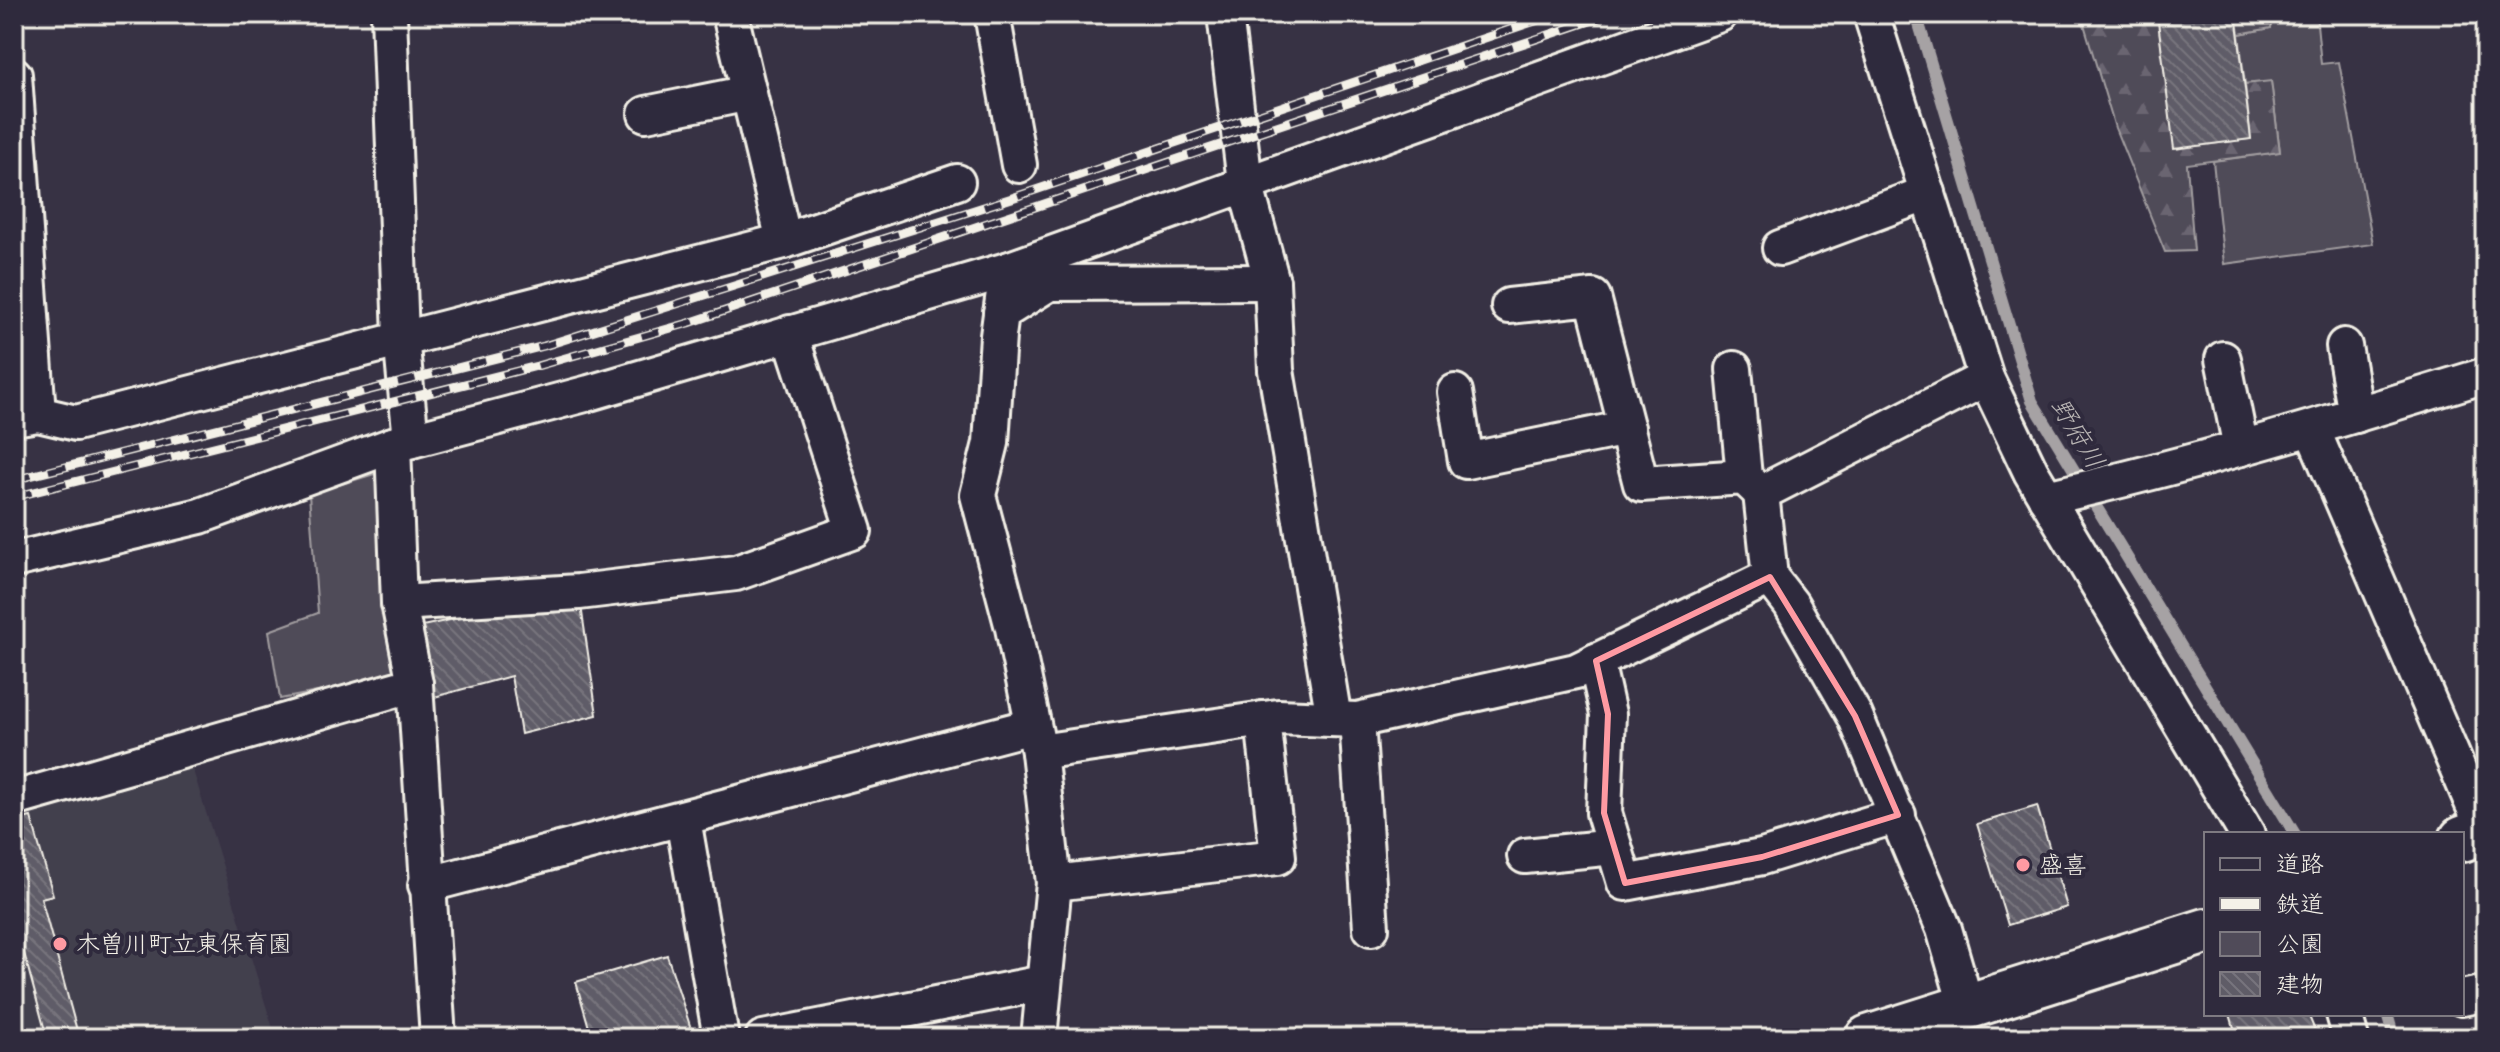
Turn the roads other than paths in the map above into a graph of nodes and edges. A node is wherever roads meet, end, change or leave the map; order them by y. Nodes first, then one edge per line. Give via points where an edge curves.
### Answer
1 (389, 14) edge
2 (730, 14) edge
3 (992, 14) edge
4 (1225, 14) edge
5 (1720, 14) edge
6 (1871, 14) edge
7 (14, 75) edge
8 (749, 93) junction
9 (646, 114) dead end
10 (1019, 165) dead end
11 (957, 182) dead end
12 (1245, 183) junction
13 (1928, 193) junction
14 (784, 241) junction
15 (1780, 248) dead end
16 (1007, 270) junction
17 (1272, 282) junction
18 (1509, 306) dead end
19 (1001, 313) junction
20 (790, 333) junction
21 (401, 337) junction
22 (2344, 346) dead end
23 (2223, 359) dead end
24 (1734, 369) dead end
25 (2486, 375) edge
26 (1986, 378) junction
27 (1455, 392) dead end
28 (2356, 415) junction
29 (26, 416) edge
30 (1627, 428) junction
31 (2312, 429) junction
32 (402, 443) junction
33 (2241, 448) junction
34 (1753, 485) junction
35 (2053, 496) junction
36 (14, 560) edge
37 (1770, 577) junction
38 (399, 603) junction
39 (1596, 661) junction
40 (415, 684) junction
41 (1263, 719) junction
42 (1345, 720) junction
43 (1036, 739) junction
44 (14, 799) edge
45 (1898, 815) junction
46 (683, 819) junction
47 (2246, 832) edge
48 (2477, 833) edge
49 (1614, 847) junction
50 (1525, 856) dead end
51 (1054, 883) junction
52 (426, 885) junction
53 (1371, 928) dead end
54 (2204, 932) edge
55 (1043, 983) junction
56 (2486, 993) edge
57 (2464, 998) edge
58 (1967, 1008) junction
59 (2345, 1016) edge
60 (438, 1038) edge
61 (721, 1038) edge
62 (763, 1038) edge
63 (1039, 1038) edge
64 (1868, 1038) edge
65 (2351, 1038) edge

1 - 21 street
2 - 8 street
3 - 10 street
4 - 12 street
5 - 12 street
6 - 13 street
7 - 29 street
8 - 9 street
8 - 14 street
11 - 14 street
12 - 16 street
12 - 17 street
13 - 15 street
13 - 26 street
14 - 21 street
16 - 19 street
16 - 20 street
17 - 19 street via 1049,283
17 - 42 street via 1276,370
18 - 30 street via 1593,297
19 - 43 street via 991,443 978,495
20 - 32 street
20 - 38 street via 854,531 736,573 579,592
21 - 29 street via 76,423
21 - 32 street
22 - 28 street
23 - 33 street
24 - 34 street
25 - 28 street
26 - 34 street
26 - 35 street
27 - 30 street via 1466,461
28 - 31 street
30 - 34 street via 1641,484
31 - 33 street
31 - 48 street
32 - 36 street via 200,516
32 - 38 street
33 - 35 street
34 - 37 street
35 - 47 street
37 - 39 street
37 - 45 street via 1855,716
38 - 40 street
39 - 42 street via 1576,671
39 - 49 street via 1608,714 1604,813
40 - 44 street
40 - 52 street
41 - 42 street
41 - 43 street
41 - 51 street via 1278,857
42 - 53 street
43 - 46 street
43 - 51 street
45 - 49 street via 1762,857 1625,883
45 - 58 street via 1944,929
46 - 52 street
46 - 61 street
49 - 50 street
51 - 55 street
52 - 60 street
54 - 58 main road
55 - 62 street
55 - 63 street
56 - 57 street
58 - 64 main road
59 - 65 street

